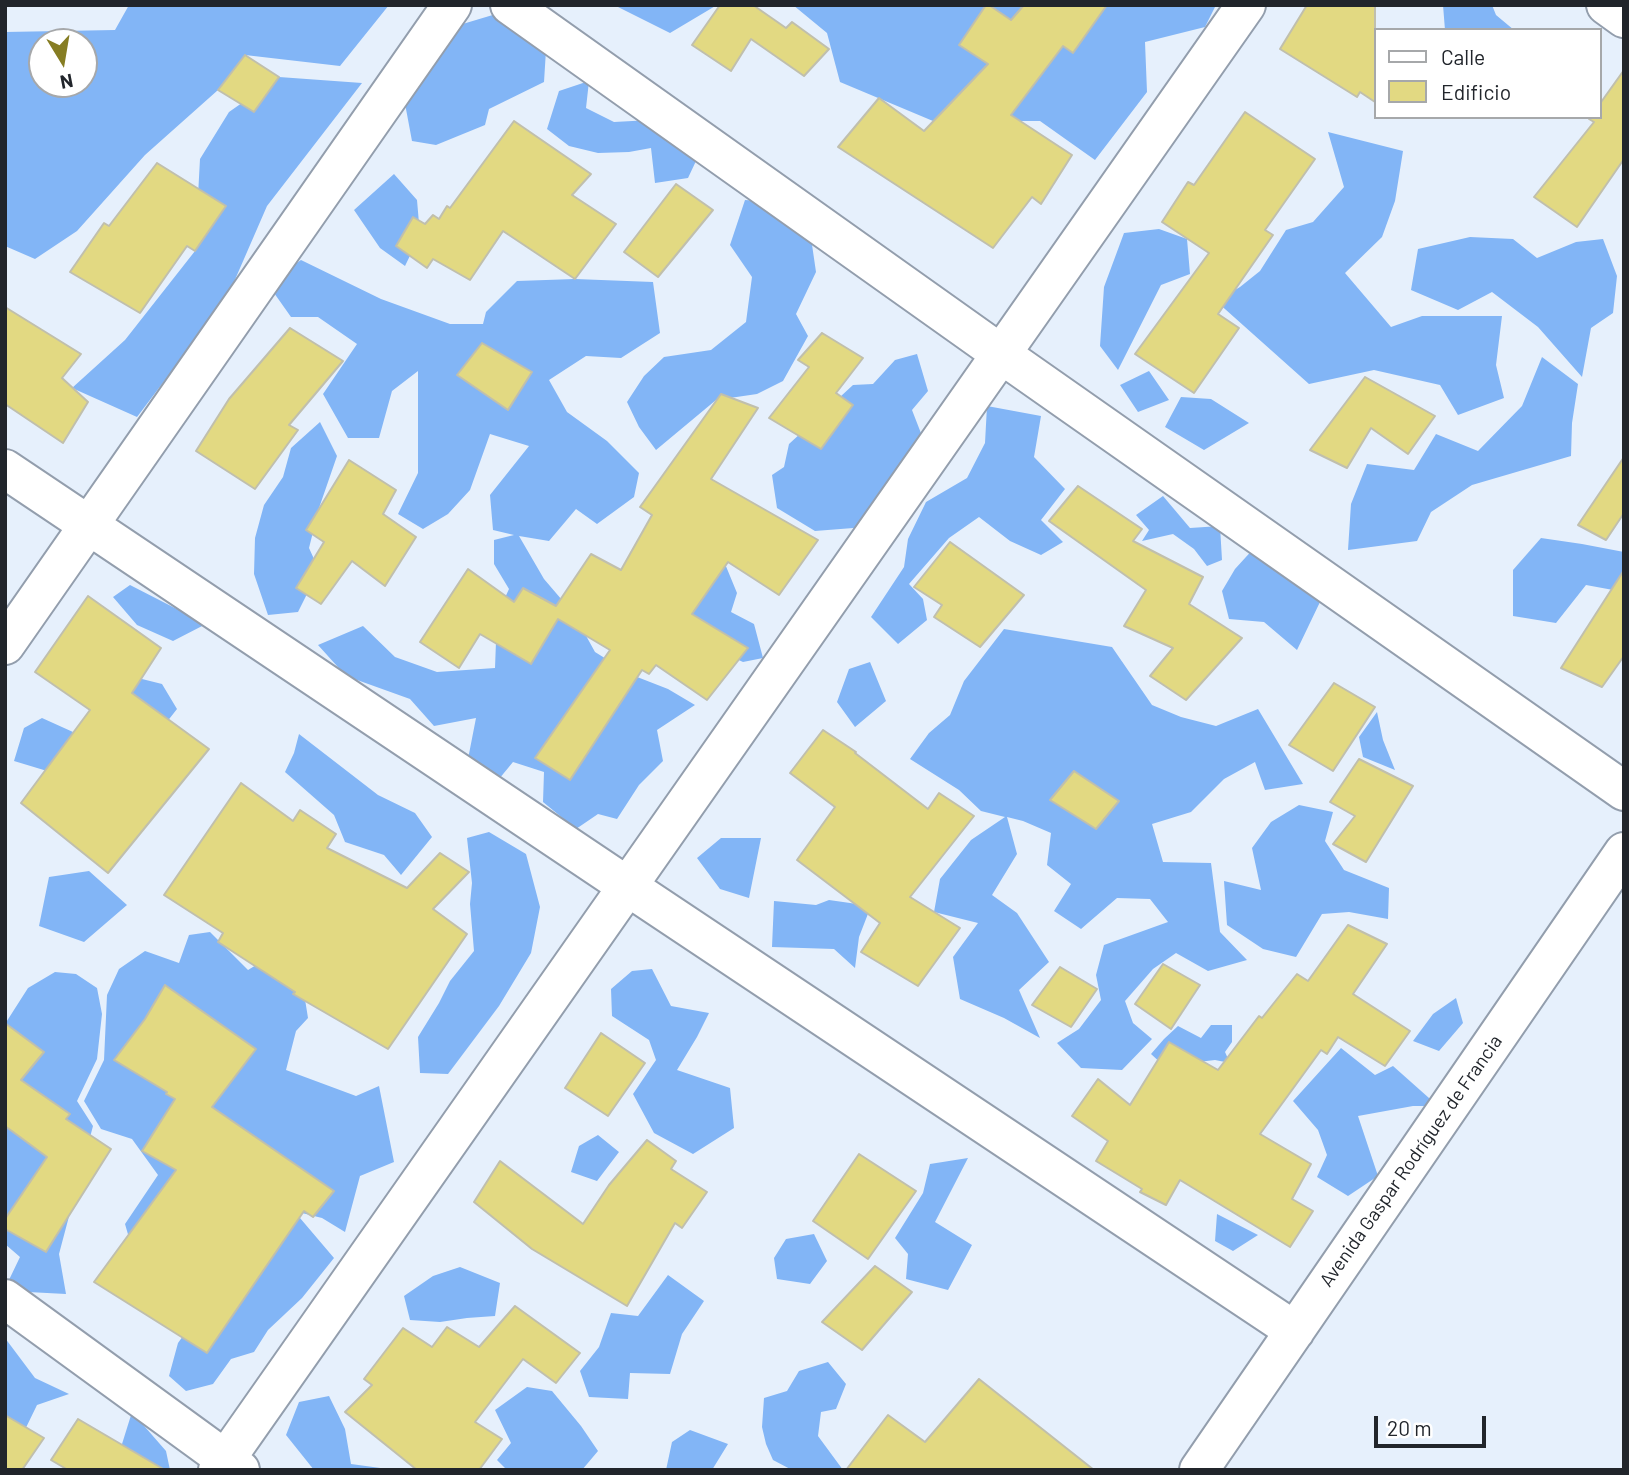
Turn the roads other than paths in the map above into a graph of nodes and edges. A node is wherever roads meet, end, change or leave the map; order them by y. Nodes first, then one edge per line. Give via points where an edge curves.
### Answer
1 (452, 5) edge
2 (510, 5) edge
3 (1246, 5) edge
4 (1606, 5) edge
5 (1624, 18) edge
6 (1001, 354) junction
7 (5, 469) edge
8 (89, 525) junction
9 (5, 645) edge
10 (1624, 791) edge
11 (1624, 852) edge
12 (627, 886) junction
13 (5, 1299) edge
14 (1295, 1331) junction
15 (228, 1466) edge
16 (1199, 1470) edge

1 - 8 street
2 - 6 street
3 - 6 street
4 - 5 street
6 - 10 street
6 - 12 street
7 - 8 street
8 - 9 street
8 - 12 street
11 - 14 street, Avenida Gaspar Rodríguez de Francia
12 - 14 street
12 - 15 street
13 - 15 street
14 - 16 street, Avenida Gaspar Rodríguez de Francia

